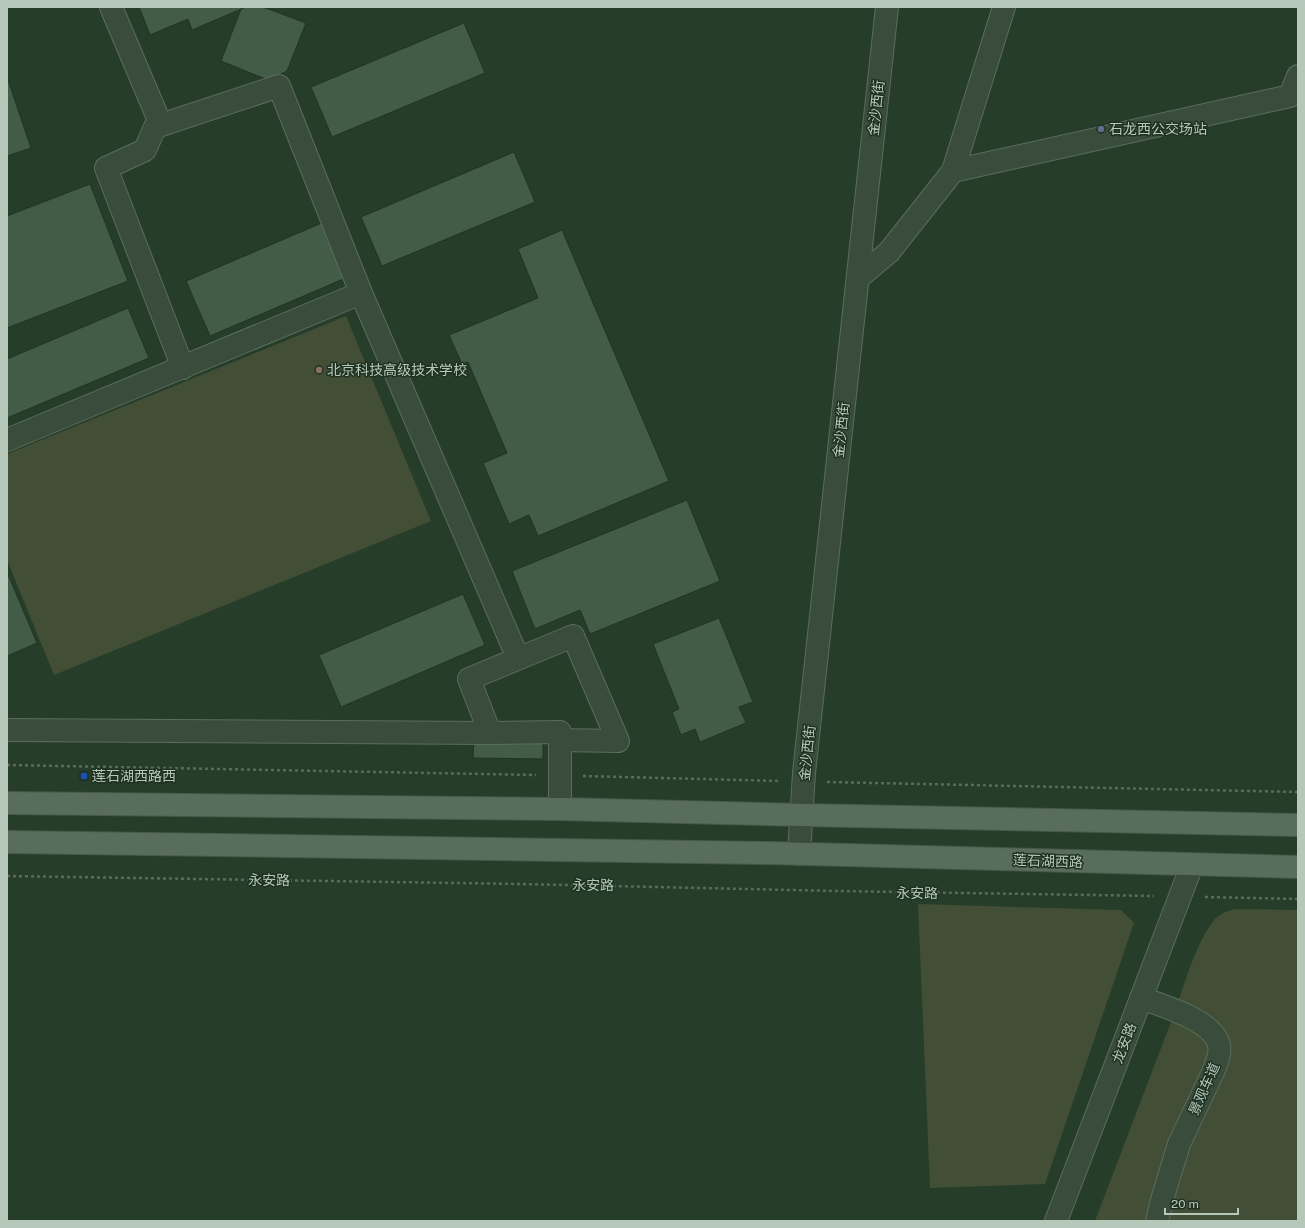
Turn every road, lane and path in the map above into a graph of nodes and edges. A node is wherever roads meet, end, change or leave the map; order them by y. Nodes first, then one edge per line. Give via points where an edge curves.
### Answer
1 (111, 7) edge
2 (887, 7) edge
3 (1004, 7) edge
4 (1298, 76) edge
5 (161, 125) junction
6 (953, 171) junction
7 (858, 278) junction
8 (361, 293) junction
9 (183, 368) junction
10 (7, 440) edge
11 (518, 658) junction
12 (7, 730) edge
13 (490, 733) junction
14 (560, 740) junction
15 (7, 765) edge
16 (560, 776) junction
17 (804, 781) junction
18 (1298, 792) edge
19 (7, 803) edge
20 (560, 808) junction
21 (802, 815) junction
22 (1298, 825) edge
23 (7, 842) edge
24 (799, 854) junction
25 (1192, 865) junction
26 (1298, 867) edge
27 (7, 876) edge
28 (1180, 896) junction
29 (1298, 899) edge
30 (1141, 998) junction
31 (1056, 1221) edge
32 (1157, 1221) edge

1 - 5 street
2 - 7 street, 金沙西街
3 - 6 street
4 - 6 street via 1290,96
5 - 8 street via 279,86
5 - 9 street via 154,127 144,150 106,168
6 - 7 street via 889,252
7 - 17 street, 金沙西街
8 - 9 street
8 - 11 street
9 - 10 street
11 - 13 street via 470,679
11 - 14 street via 573,636 618,741
12 - 13 street
13 - 14 street via 560,732
14 - 16 street
15 - 16 path
16 - 17 path
16 - 20 street
17 - 18 path
17 - 21 street, 金沙西街
19 - 20 main road
20 - 21 main road
21 - 22 main road
21 - 24 street, 金沙西街
23 - 24 main road
24 - 25 main road, 莲石湖西路
25 - 26 main road, 莲石湖西路
25 - 28 street, 龙安路
27 - 28 path, 永安路
28 - 29 path
28 - 30 street, 龙安路
30 - 31 street, 龙安路
30 - 32 street, 景观车道 via 1198,1022 1216,1038 1220,1050 1218,1061 1179,1144

